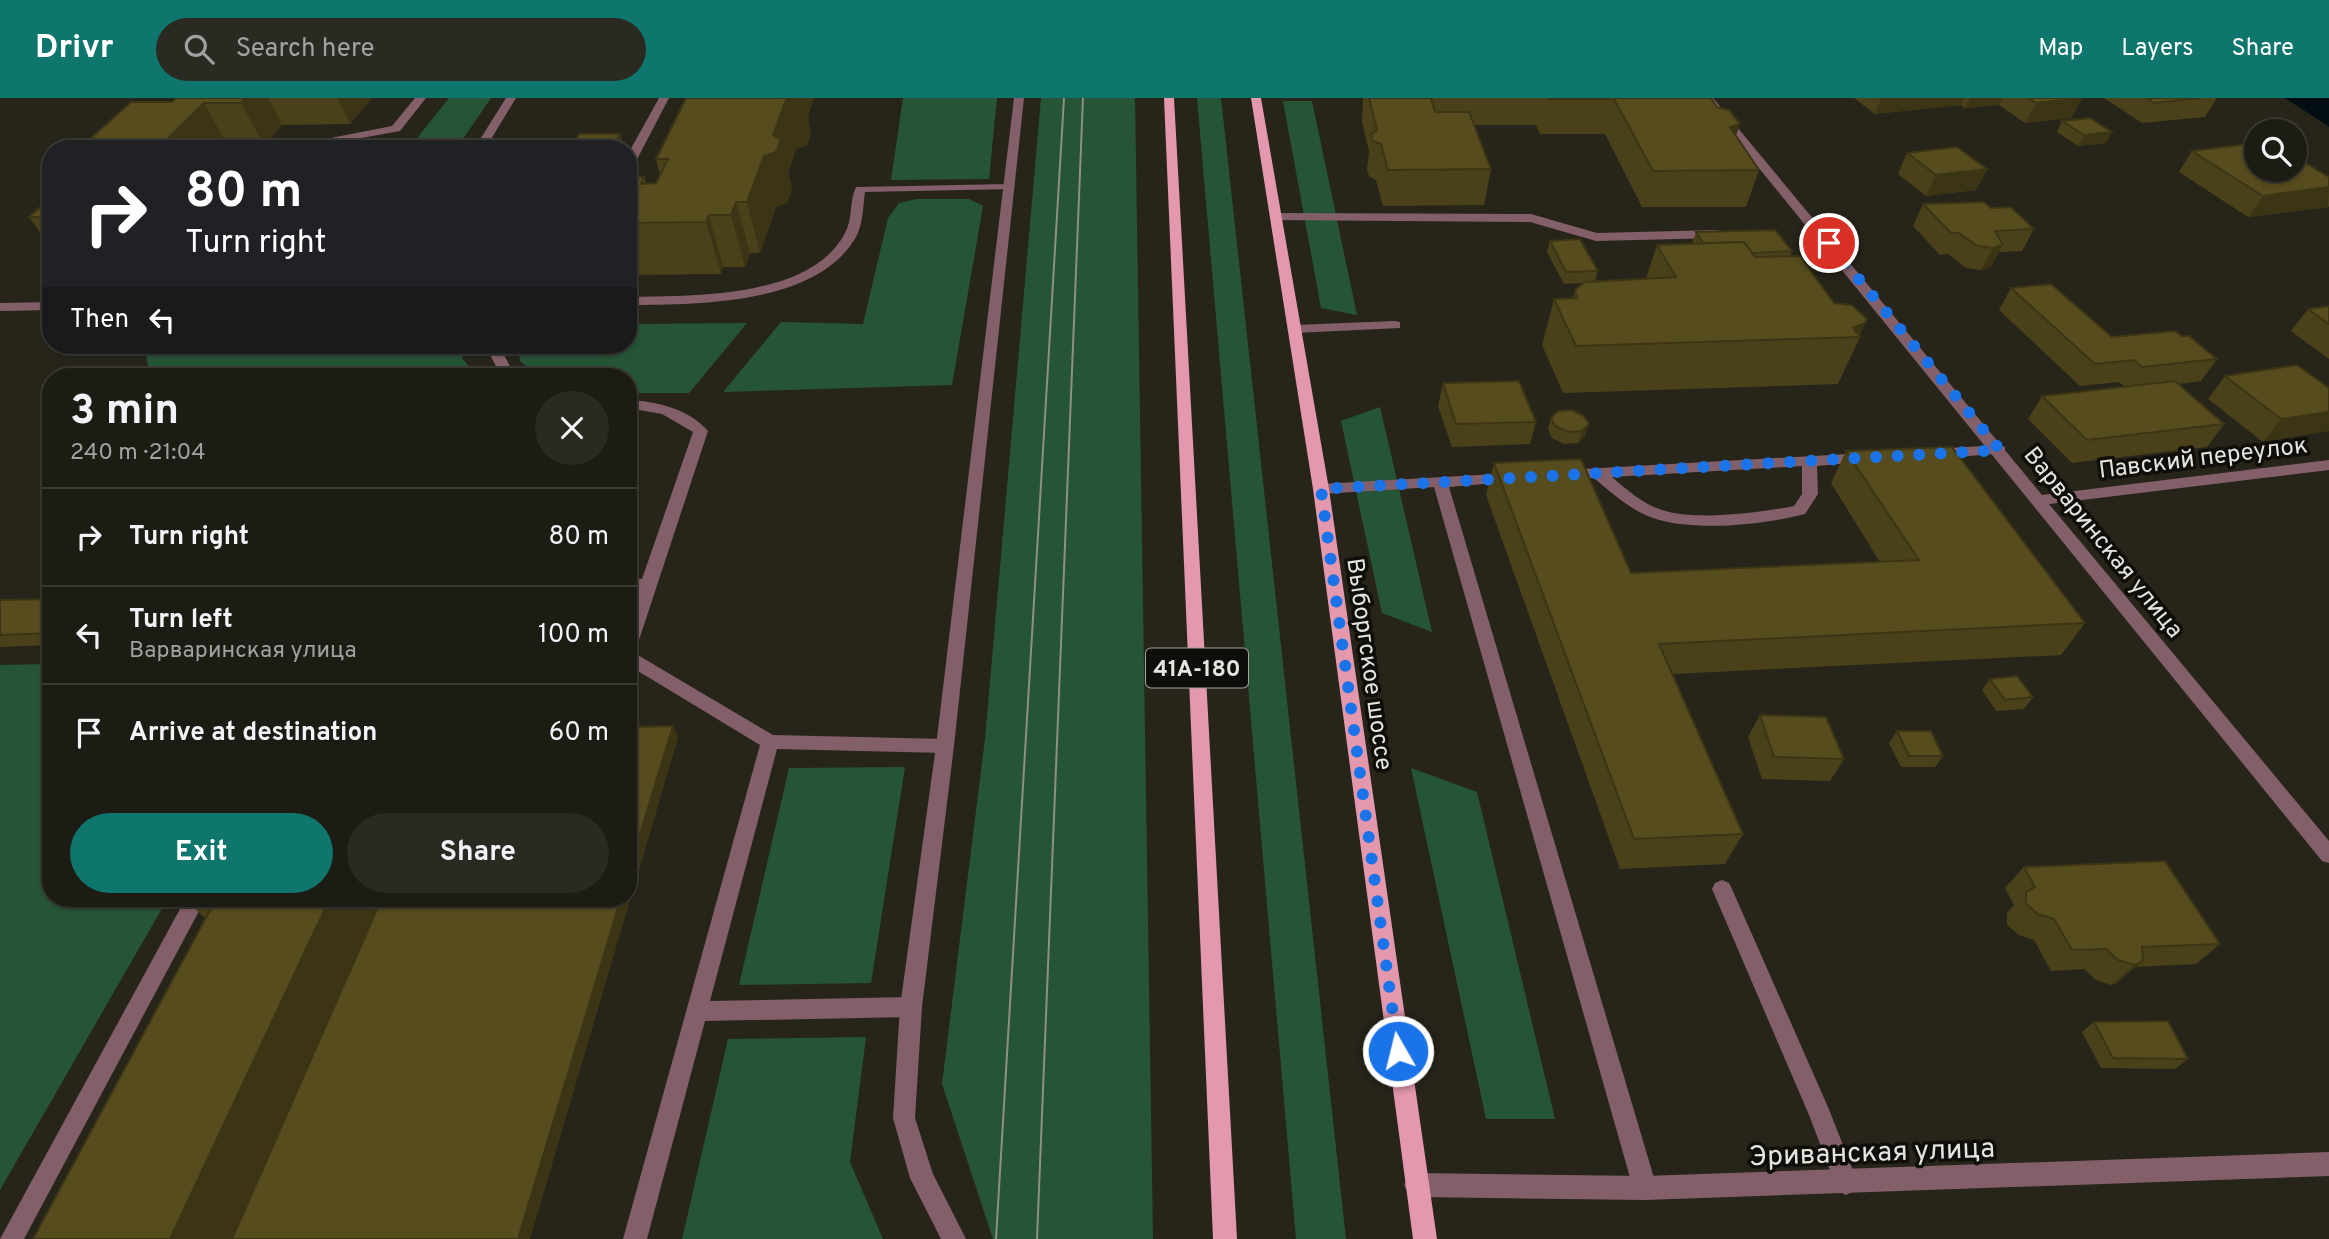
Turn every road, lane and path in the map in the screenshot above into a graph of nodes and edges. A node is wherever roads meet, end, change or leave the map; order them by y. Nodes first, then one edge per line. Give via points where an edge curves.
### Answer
1 (421, 98) edge
2 (511, 98) edge
3 (664, 98) edge
4 (1019, 98) edge
5 (1169, 98) edge
6 (1256, 98) edge
7 (1707, 98) edge
8 (332, 140) edge
9 (485, 140) edge
10 (637, 148) edge
11 (1009, 187) junction
12 (1276, 217) junction
13 (1727, 234) edge
14 (637, 301) edge
15 (42, 306) edge
16 (0, 307) edge
17 (1395, 326) dead end
18 (1294, 329) junction
19 (637, 404) edge
20 (2000, 450) junction
21 (1915, 455) edge
22 (1888, 457) edge
23 (1810, 462) junction
24 (2329, 465) edge
25 (1597, 473) junction
26 (1440, 482) junction
27 (1321, 489) junction
28 (2040, 500) junction
29 (650, 584) junction
30 (637, 585) edge
31 (637, 621) edge
32 (637, 662) edge
33 (770, 742) junction
34 (946, 746) junction
35 (2329, 855) edge
36 (1722, 889) dead end
37 (191, 907) edge
38 (911, 1007) junction
39 (697, 1011) junction
40 (2329, 1164) edge
41 (1846, 1183) junction
42 (1416, 1185) junction
43 (1645, 1188) junction
44 (11, 1239) edge
45 (635, 1239) edge
46 (954, 1239) edge
47 (1225, 1239) edge
48 (1424, 1239) edge

1 - 8 street via 396,129
2 - 9 street
3 - 10 street
4 - 11 street
5 - 47 main road, 41А-180
6 - 12 main road, Выборгское шоссе
7 - 20 street, Варваринская улица
11 - 14 street via 860,189 851,234 830,262 751,293
11 - 34 street
12 - 13 street via 1531,218 1596,237
12 - 18 main road, Выборгское шоссе
15 - 16 street
17 - 18 street
18 - 27 main road, Выборгское шоссе
19 - 29 street via 685,417 701,430
20 - 21 street
20 - 28 street, Варваринская улица
22 - 23 street
23 - 25 street
23 - 25 street via 1810,494 1799,510 1676,521 1630,502
24 - 28 street, Павский переулок
25 - 26 street
26 - 27 street
26 - 43 street
27 - 42 main road, Выборгское шоссе
28 - 35 street, Варваринская улица
29 - 30 street
29 - 31 street
32 - 33 street
33 - 34 street
33 - 39 street
34 - 38 street
36 - 41 street
37 - 44 street
38 - 39 street
38 - 46 street via 904,1118 922,1178
39 - 45 street
40 - 41 street, Эриванская улица
41 - 43 street, Эриванская улица
42 - 43 street, Эриванская улица
42 - 48 main road, Выборгское шоссе

